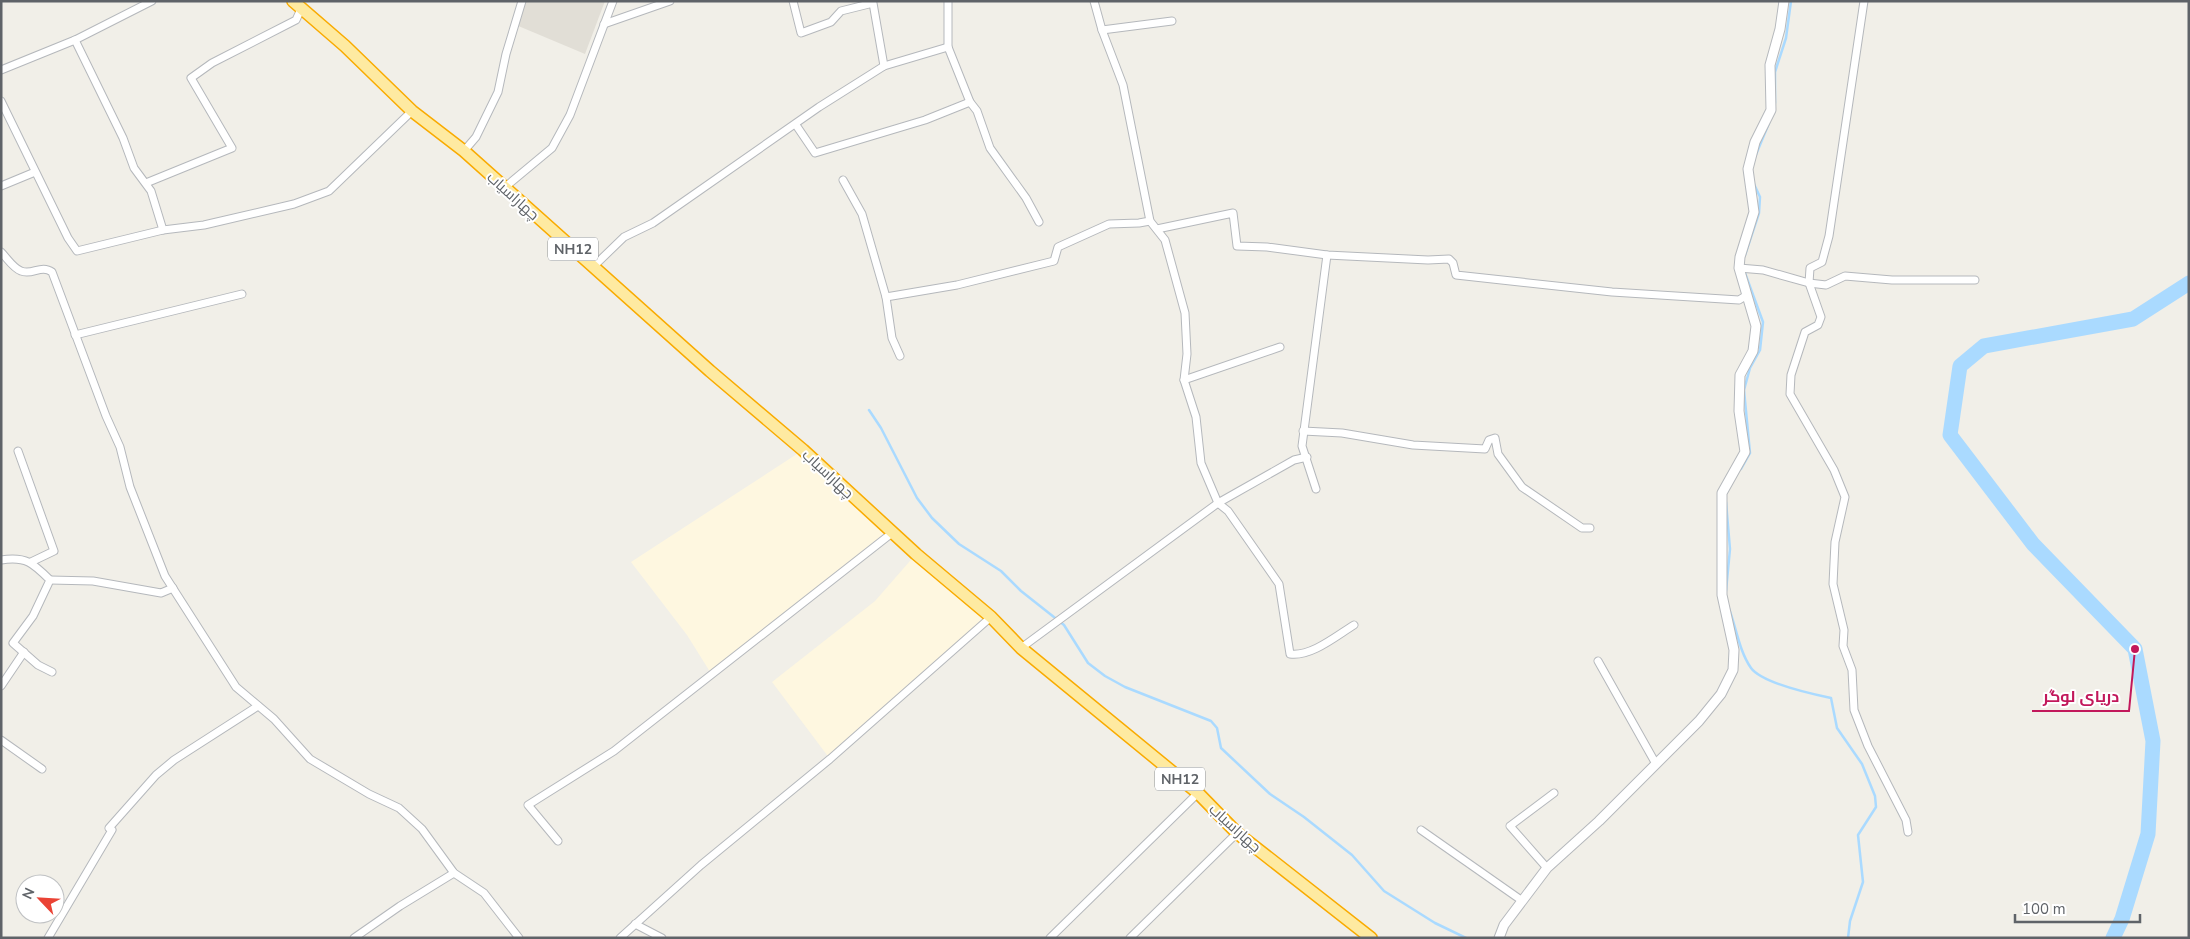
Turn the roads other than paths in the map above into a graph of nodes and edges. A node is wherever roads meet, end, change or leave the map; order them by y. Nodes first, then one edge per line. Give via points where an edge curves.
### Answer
1 (152, 1) edge
2 (522, 1) edge
3 (613, 1) edge
4 (670, 1) edge
5 (794, 1) edge
6 (948, 1) edge
7 (1094, 1) edge
8 (1784, 1) edge
9 (1864, 1) edge
10 (297, 5) edge
11 (1172, 21) dead end
12 (604, 24) junction
13 (1102, 30) junction
14 (75, 40) junction
15 (948, 47) junction
16 (884, 66) junction
17 (1, 70) edge
18 (1, 101) edge
19 (970, 102) junction
20 (412, 112) junction
21 (796, 125) junction
22 (464, 151) junction
23 (36, 172) junction
24 (843, 180) dead end
25 (146, 183) junction
26 (1, 186) edge
27 (504, 188) junction
28 (1150, 221) junction
29 (1039, 222) dead end
30 (1157, 229) junction
31 (163, 230) junction
32 (1, 252) edge
33 (1327, 255) junction
34 (593, 267) junction
35 (1739, 268) junction
36 (1975, 280) dead end
37 (1809, 283) junction
38 (242, 294) dead end
39 (1747, 295) junction
40 (886, 297) junction
41 (75, 335) junction
42 (1280, 347) dead end
43 (900, 356) dead end
44 (1184, 380) junction
45 (1304, 431) junction
46 (18, 451) dead end
47 (1307, 457) junction
48 (1316, 489) dead end
49 (1218, 503) junction
50 (1590, 528) dead end
51 (892, 533) junction
52 (1, 560) edge
53 (31, 562) junction
54 (50, 580) junction
55 (173, 588) junction
56 (991, 618) junction
57 (1354, 625) dead end
58 (1021, 648) junction
59 (24, 652) junction
60 (1598, 661) dead end
61 (52, 672) dead end
62 (1, 686) edge
63 (258, 706) junction
64 (1, 740) edge
65 (1656, 764) junction
66 (42, 769) dead end
67 (1198, 793) junction
68 (1554, 793) dead end
69 (1421, 830) dead end
70 (1908, 832) dead end
71 (1237, 833) junction
72 (558, 841) dead end
73 (1547, 868) junction
74 (454, 873) junction
75 (1521, 900) junction
76 (635, 924) junction
77 (48, 938) edge
78 (354, 938) edge
79 (519, 938) edge
80 (620, 938) edge
81 (662, 938) edge
82 (1050, 938) edge
83 (1130, 938) edge
84 (1371, 938) edge
85 (1499, 938) edge

1 - 14 street
2 - 22 street via 498,92 476,137
3 - 12 street
4 - 12 street
5 - 16 street via 801,33 831,22 841,12 873,3
6 - 15 street
7 - 13 street
8 - 35 street via 1770,64 1772,110 1755,142 1748,169 1754,212
9 - 37 street via 1829,236 1822,262 1810,268
10 - 20 highway, چهاراسیاب / NH12 via 345,46
10 - 25 street via 296,20 212,63 191,78 232,148
11 - 13 street
12 - 27 street via 570,115 552,148
13 - 28 street via 1123,85
14 - 17 street
14 - 25 street via 123,138 134,168
15 - 16 street
15 - 19 street
16 - 21 street
18 - 23 street
19 - 21 street via 925,120 815,153
19 - 29 street via 977,111 990,148
20 - 22 highway, چهاراسیاب / NH12
20 - 31 street via 329,191 294,204 240,217
21 - 34 street via 653,223 624,237
22 - 27 highway, چهاراسیاب / NH12
23 - 26 street
23 - 31 street via 77,251
24 - 40 street via 862,214
25 - 31 street via 152,191
27 - 34 highway, چهاراسیاب / NH12
28 - 30 street
28 - 40 street via 1109,224 1058,247 1054,261 957,285
30 - 33 street via 1233,213 1237,246
30 - 44 street via 1165,240 1185,313 1187,354
32 - 41 street via 22,272 42,268 52,272
33 - 39 street via 1449,259 1456,275 1612,292 1739,300
33 - 45 street
34 - 51 highway, چهاراسیاب / NH12 via 803,450
35 - 37 street via 1763,270
35 - 39 street
36 - 37 street via 1892,280 1845,276 1826,285
37 - 70 street via 1821,317 1818,325 1805,332 1791,375 1790,394 1834,470 1845,497 1835,542 1833,584 1844,630 1843,646 1852,670 1854,710 1868,746 1906,820
38 - 41 street
39 - 65 street via 1756,326 1753,351 1740,375 1739,410 1745,452 1722,493 1722,595 1734,650 1733,670 1721,694 1699,721
40 - 43 street via 892,338
41 - 55 street via 120,447 150,540
42 - 44 street
44 - 49 street via 1196,417 1201,463
45 - 47 street via 1302,446
45 - 50 street via 1342,433 1413,445 1485,449 1489,440 1495,438 1498,454 1522,487 1582,528
46 - 53 street via 54,551
47 - 48 street
47 - 49 street via 1294,460
49 - 57 street via 1228,512 1279,584 1290,654 1315,648
49 - 58 street
51 - 56 highway, چهاراسیاب / NH12
51 - 72 street via 614,751 528,805
52 - 53 street via 14,558
53 - 54 street
54 - 55 street via 93,581 161,593
54 - 59 street via 33,616 13,643
55 - 63 street via 236,687
56 - 58 highway, چهاراسیاب / NH12
56 - 76 street
58 - 67 highway, چهاراسیاب / NH12
59 - 61 street
59 - 62 street
60 - 65 street
63 - 74 street via 310,759 369,794 400,808 422,829
63 - 77 street via 174,760 130,803 109,828 112,830
64 - 66 street
65 - 73 street
67 - 71 highway, چهاراسیاب / NH12
67 - 82 street
68 - 73 street via 1510,826
69 - 75 street
71 - 83 street
71 - 84 highway, چهاراسیاب / NH12
73 - 75 street
74 - 78 street
74 - 79 street via 484,893
75 - 85 street
76 - 80 street
76 - 81 street

